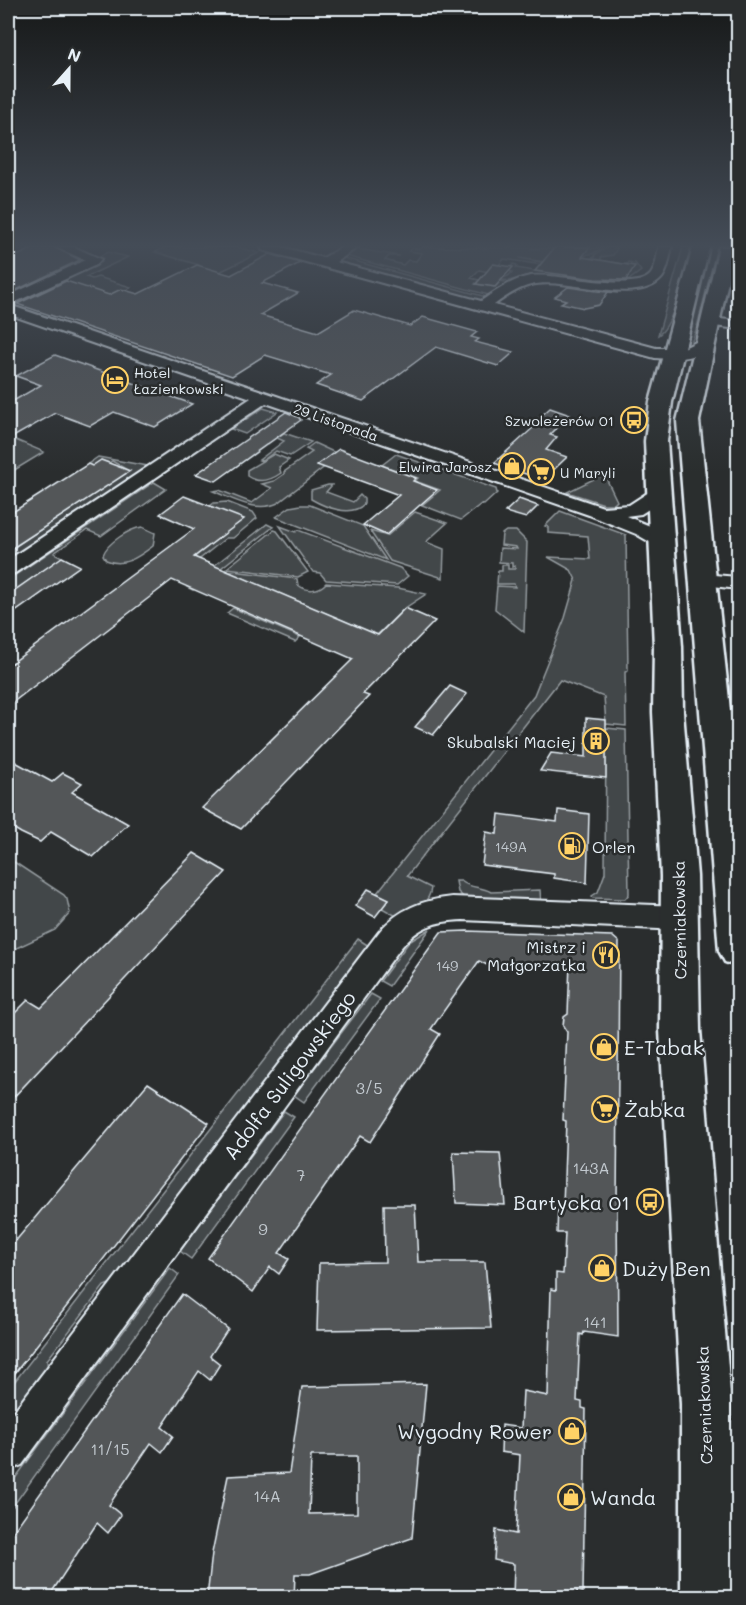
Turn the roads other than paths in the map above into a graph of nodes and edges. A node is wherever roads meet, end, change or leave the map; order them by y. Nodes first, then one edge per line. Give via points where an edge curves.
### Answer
1 (46, 322) edge
2 (545, 322) edge
3 (681, 322) edge
4 (711, 322) joint
5 (738, 325) edge
6 (679, 329) junction
7 (706, 342) junction
8 (648, 347) junction
9 (673, 358) junction
10 (699, 372) junction
11 (264, 397) junction
12 (659, 494) junction
13 (596, 511) junction
14 (662, 541) junction
15 (8, 569) edge
16 (702, 580) junction
17 (738, 583) edge
18 (734, 869) edge
19 (680, 918) junction
20 (738, 951) edge
21 (706, 1404) junction
22 (8, 1450) edge
23 (738, 1517) edge
24 (709, 1598) edge

1 - 11 street, 29 Listopada
2 - 8 street
3 - 6 main road, Czerniakowska
4 - 5 street
4 - 7 main road
6 - 8 street
6 - 9 main road, Czerniakowska
7 - 9 street
7 - 10 main road
8 - 9 street
8 - 9 street via 660,364
9 - 10 street
9 - 12 main road, Czerniakowska via 657,419
10 - 16 main road via 688,421
11 - 13 street, 29 Listopada
11 - 15 street
12 - 13 street via 626,512
12 - 14 main road, Czerniakowska
13 - 14 street, 29 Listopada
14 - 19 main road, Czerniakowska
16 - 17 street
16 - 18 main road
18 - 20 main road
19 - 21 main road, Czerniakowska via 680,1030
19 - 22 street, Adolfa Suligowskiego via 452,909 408,922 389,941
21 - 23 street
21 - 24 main road, Czerniakowska

